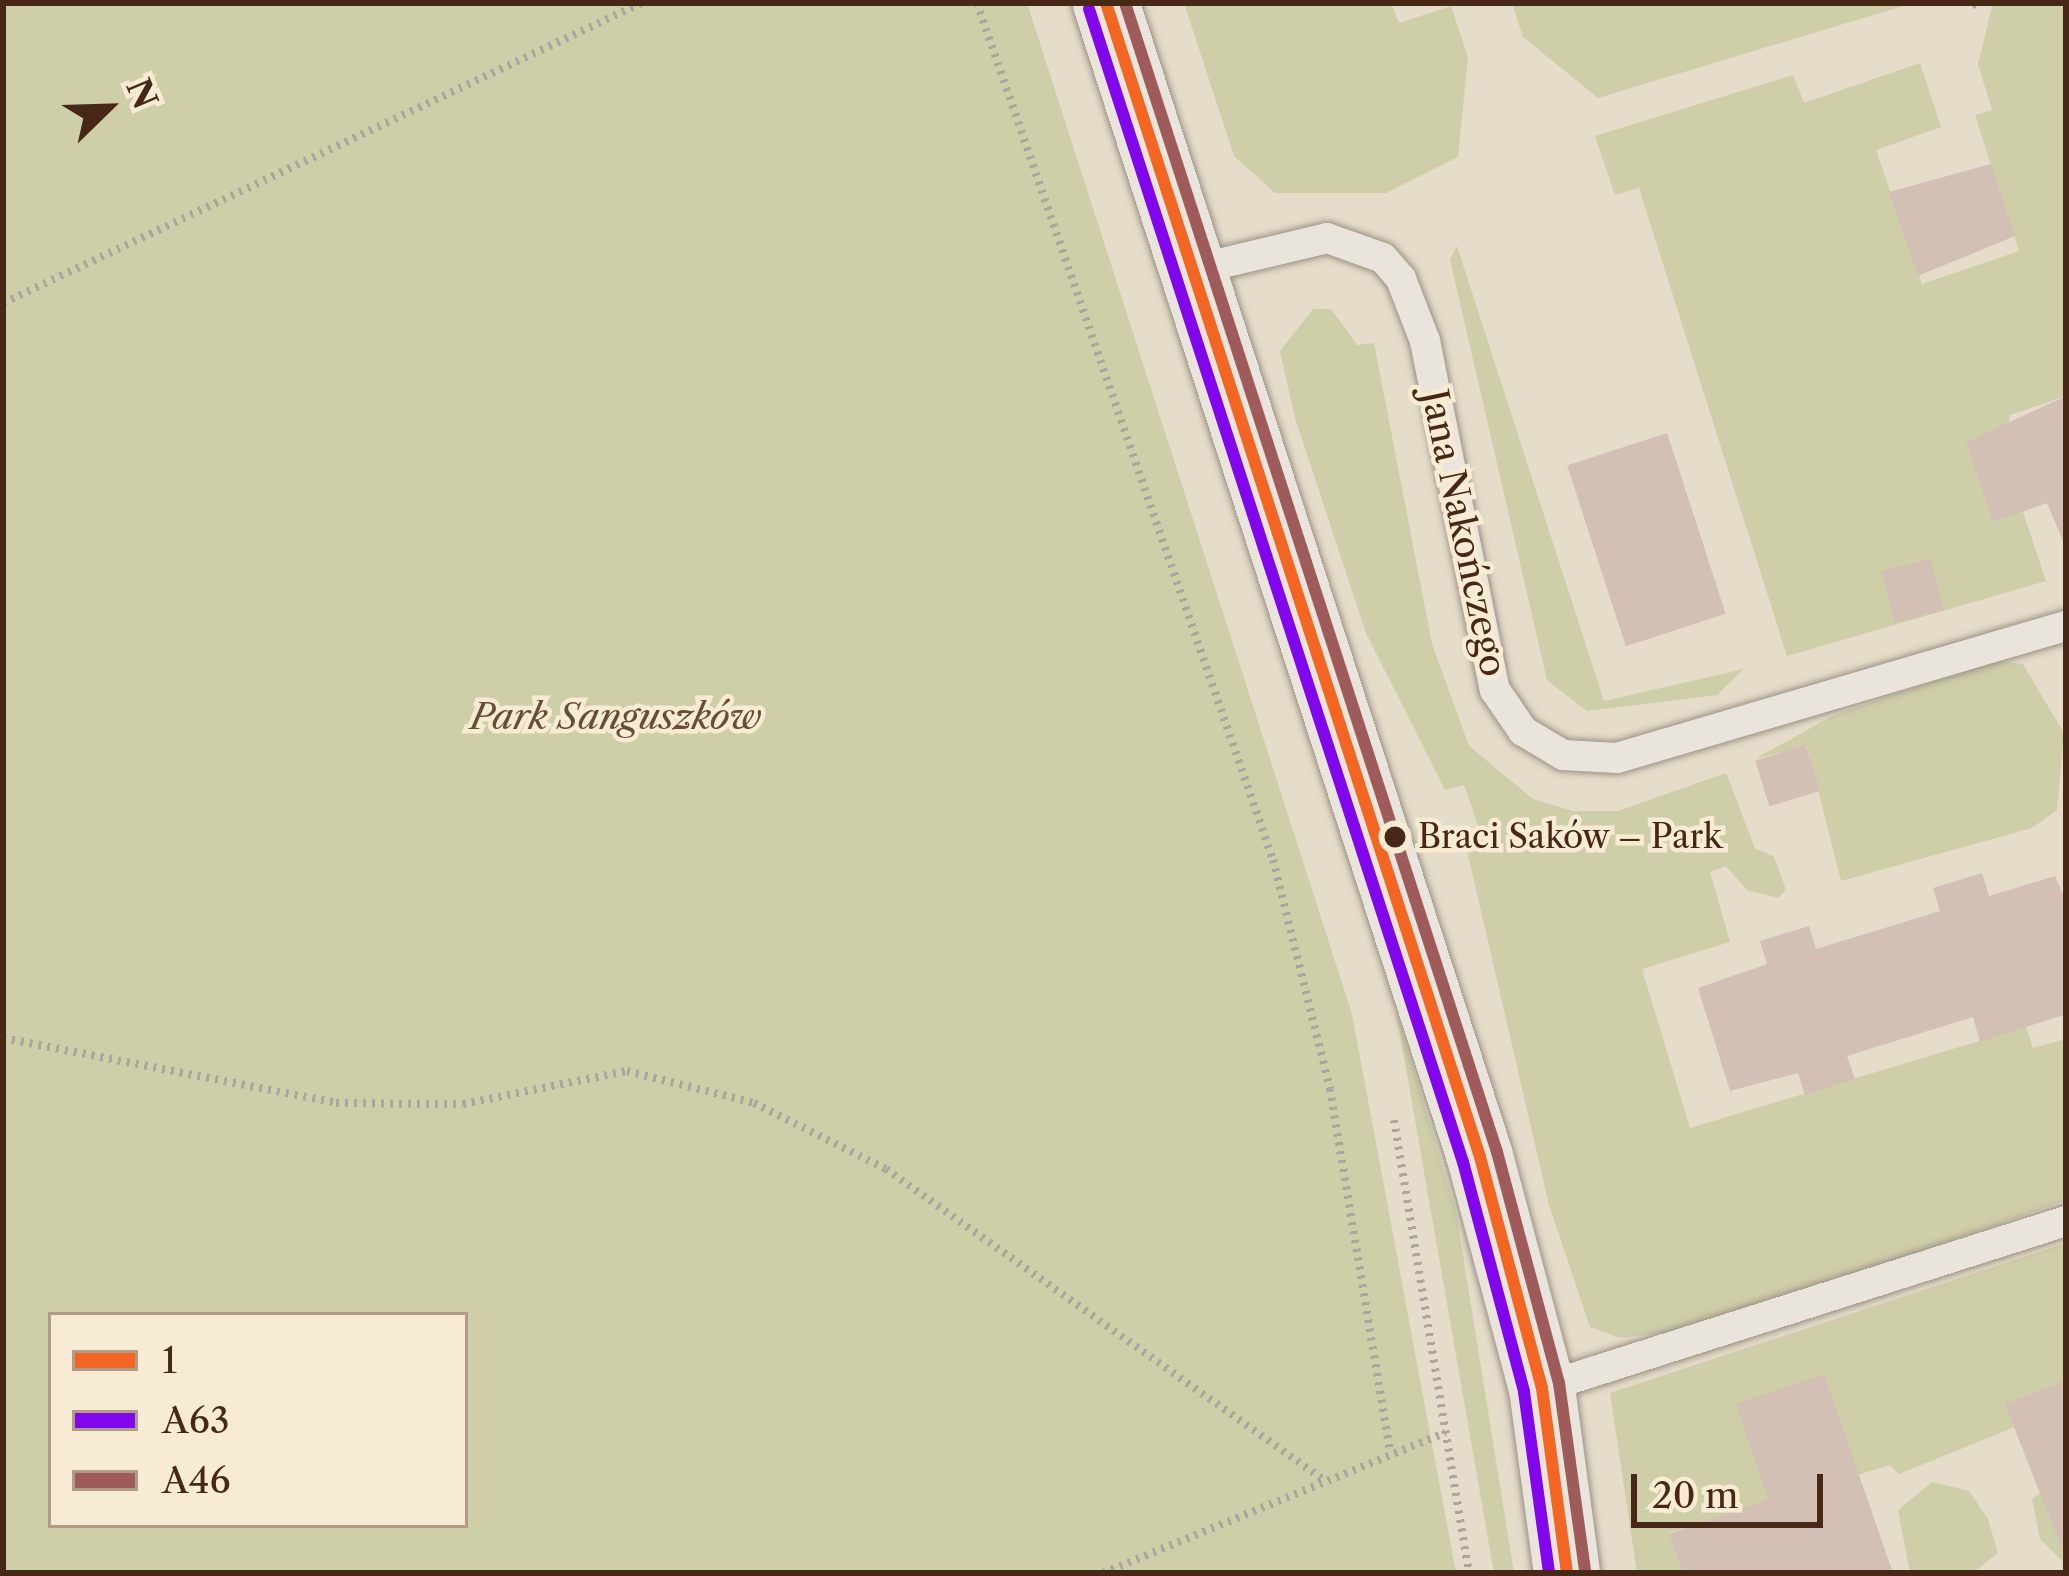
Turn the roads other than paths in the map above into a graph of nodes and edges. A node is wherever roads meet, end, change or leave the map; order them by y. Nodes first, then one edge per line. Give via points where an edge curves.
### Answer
1 (1106, 3) edge
2 (1189, 271) junction
3 (2066, 626) edge
4 (2066, 1221) edge
5 (1543, 1388) junction
6 (1567, 1573) edge

1 - 2 street
2 - 3 lane, Jana Nakończego via 1327,238 1382,258 1401,279 1425,341 1495,689 1523,730 1564,755 1617,758
2 - 5 street via 1426,983
4 - 5 lane
5 - 6 street

